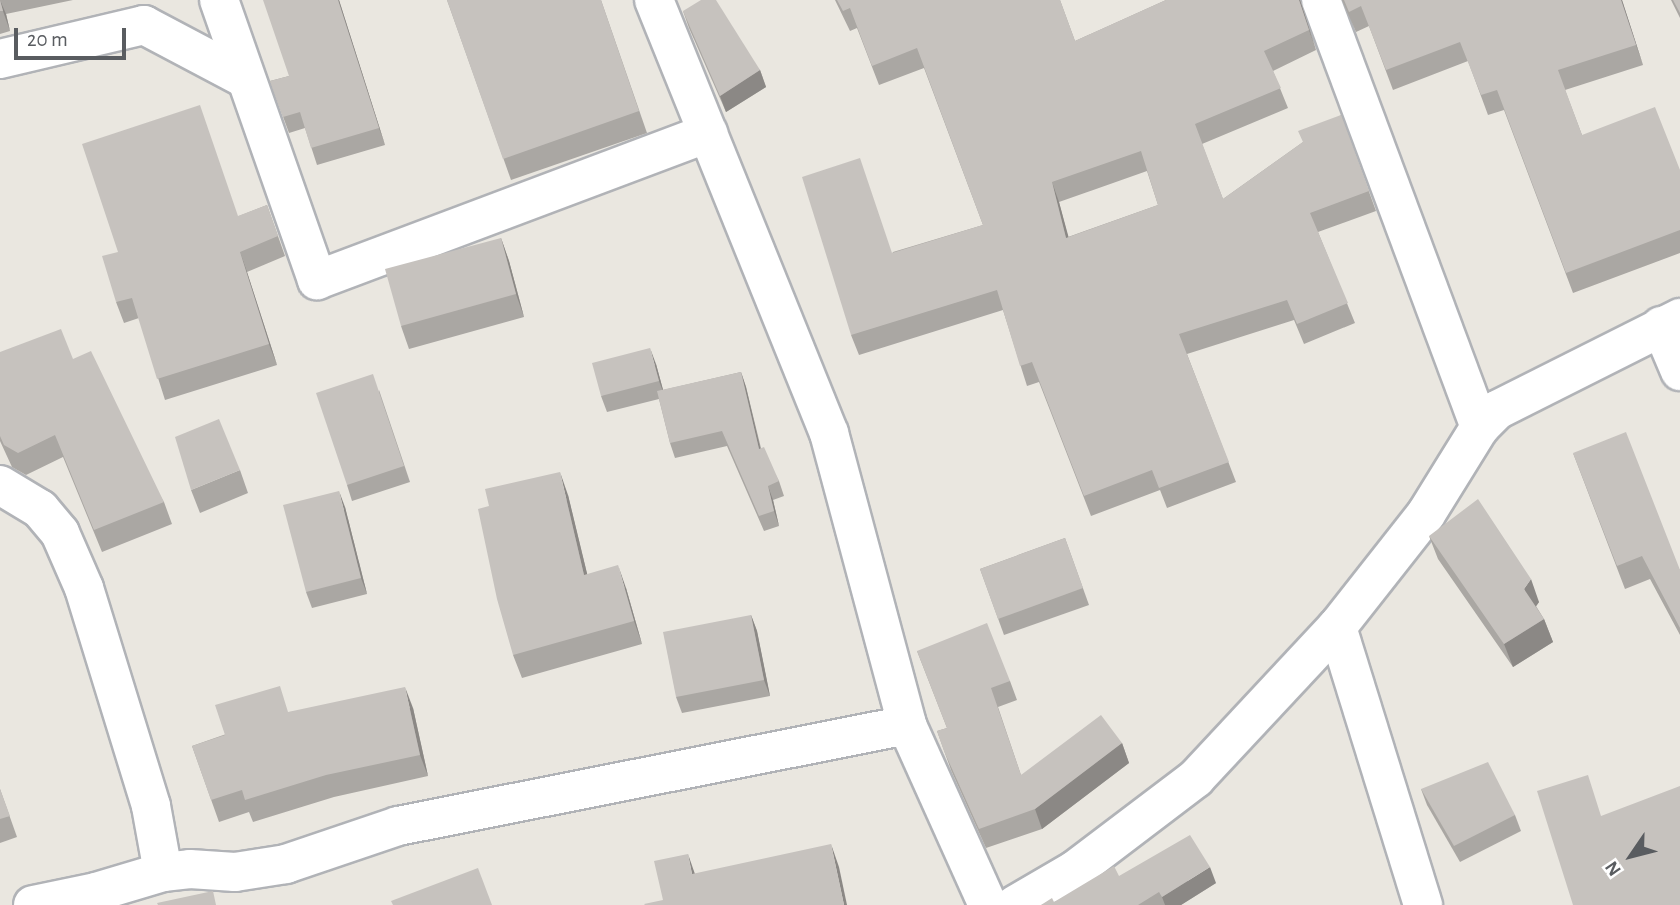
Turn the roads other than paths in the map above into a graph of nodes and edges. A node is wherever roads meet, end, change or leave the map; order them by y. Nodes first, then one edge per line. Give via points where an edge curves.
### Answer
1 (219, 0) edge
2 (654, 0) edge
3 (1321, 0) edge
4 (0, 59) edge
5 (246, 79) junction
6 (708, 133) junction
7 (1670, 322) edge
8 (1680, 371) edge
9 (1480, 427) junction
10 (0, 485) edge
11 (1337, 627) junction
12 (907, 725) junction
13 (163, 872) junction
14 (33, 905) edge
15 (988, 905) edge
16 (1015, 905) edge
17 (1423, 905) edge

1 - 5 street
2 - 6 street
3 - 9 street
4 - 5 street via 144,24
5 - 6 street via 317,280
6 - 12 street via 829,433
7 - 8 street
7 - 9 street via 1497,410
9 - 11 street via 1426,514
10 - 13 street via 40,509 60,533 85,588 150,806
11 - 16 street via 1196,778 1075,870
11 - 17 street
12 - 13 street via 398,826 286,864 234,872
12 - 15 street
13 - 14 street

